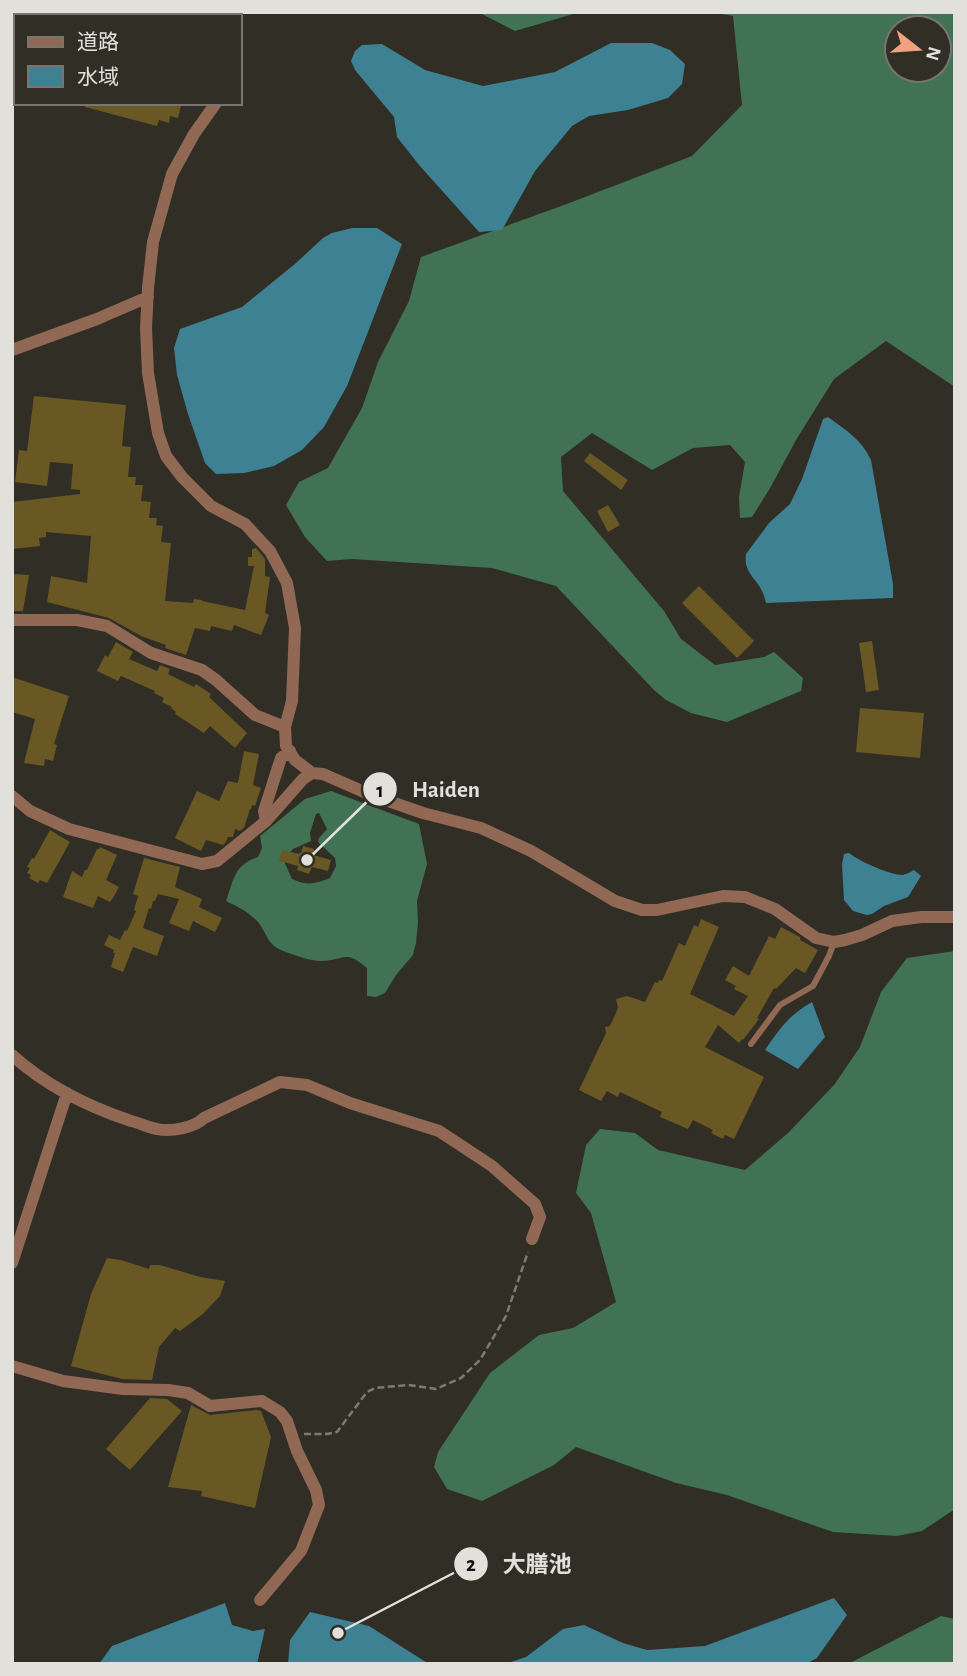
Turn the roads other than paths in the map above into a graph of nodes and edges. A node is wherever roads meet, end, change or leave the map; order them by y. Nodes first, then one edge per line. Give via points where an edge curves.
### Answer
1 (215, 105) edge
2 (148, 297) junction
3 (12, 350) edge
4 (12, 620) edge
5 (285, 727) junction
6 (290, 751) junction
7 (312, 773) junction
8 (12, 796) edge
9 (266, 821) junction
10 (955, 917) edge
11 (834, 942) junction
12 (751, 1044) dead end
13 (12, 1055) edge
14 (67, 1093) junction
15 (532, 1239) road end
16 (12, 1263) edge
17 (12, 1366) edge
18 (260, 1600) dead end

1 - 2 street via 172,174 153,242
2 - 3 street
2 - 5 street via 148,373 166,456 211,506 245,524 270,551 287,583 295,628 292,701
4 - 5 street via 77,620 107,626 151,653 202,670 255,716
5 - 6 street
6 - 7 street
6 - 9 street via 281,758 264,811
7 - 9 street
7 - 11 street via 423,813 481,828 628,906 657,910 723,896 745,897 775,909 816,938
8 - 9 street via 30,811 69,829 202,864 217,861
10 - 11 street via 892,921
11 - 12 lane via 813,986 780,1005
13 - 14 street
14 - 15 street via 159,1130 200,1122 280,1082 307,1085 439,1132 492,1166 535,1204 540,1217
14 - 16 street
17 - 18 street via 63,1381 188,1393 210,1406 262,1401 280,1412 319,1505 301,1551

